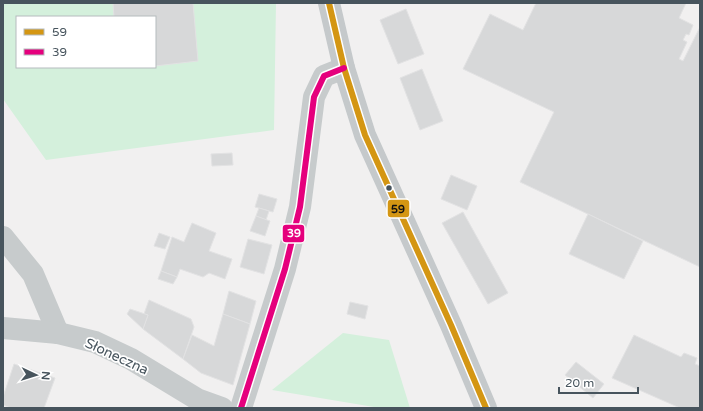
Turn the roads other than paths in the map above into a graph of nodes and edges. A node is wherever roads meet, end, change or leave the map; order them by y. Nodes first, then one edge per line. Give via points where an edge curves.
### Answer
1 (329, 3) edge
2 (344, 68) junction
3 (3, 237) edge
4 (3, 328) edge
5 (58, 333) junction
6 (222, 408) edge
7 (241, 408) edge
8 (486, 408) edge

1 - 2 main road
2 - 7 street via 324,76 314,97 300,207 285,269
2 - 8 main road via 365,135 451,324
3 - 5 street via 33,274
4 - 5 street, Słoneczna
5 - 6 street, Słoneczna via 95,342 131,359 197,399

